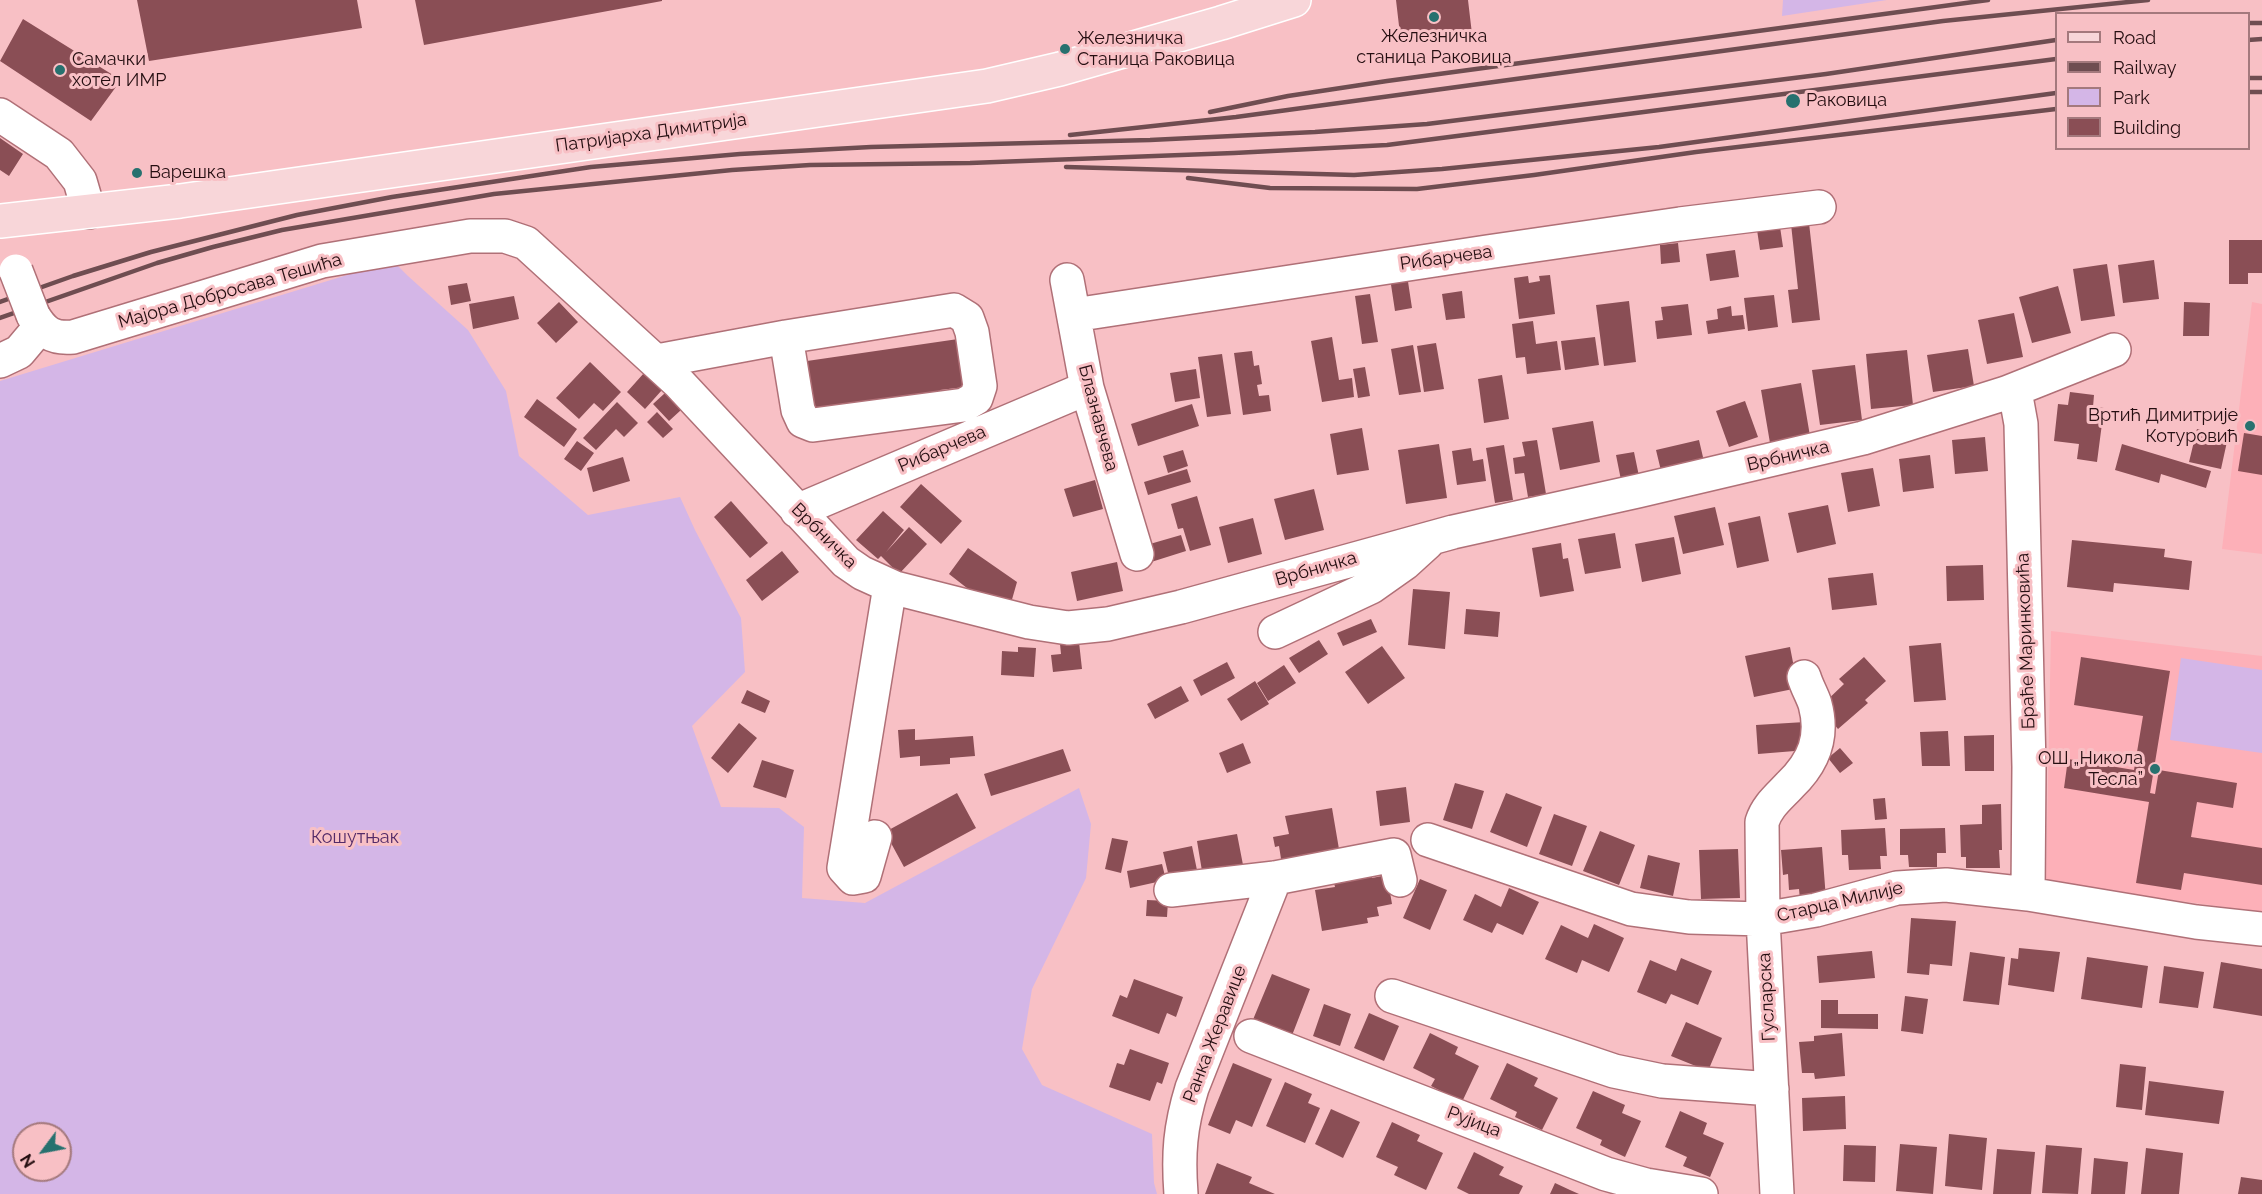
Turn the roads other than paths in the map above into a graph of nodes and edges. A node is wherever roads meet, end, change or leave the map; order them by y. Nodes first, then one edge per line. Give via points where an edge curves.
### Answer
1 (1294, 0) edge
2 (0, 115) edge
3 (1819, 207) dead end
4 (89, 212) junction
5 (0, 221) edge
6 (8, 265) edge
7 (1067, 280) dead end
8 (1074, 315) junction
9 (607, 320) joint
10 (37, 321) junction
11 (786, 336) junction
12 (2114, 350) dead end
13 (0, 361) edge
14 (657, 361) junction
15 (1087, 388) junction
16 (2006, 393) junction
17 (798, 511) junction
18 (1432, 537) junction
19 (1137, 554) dead end
20 (890, 586) junction
21 (1275, 632) dead end
22 (1804, 677) dead end
23 (875, 837) dead end
24 (1428, 840) dead end
25 (1272, 867) junction
26 (1400, 880) dead end
27 (1171, 890) dead end
28 (2028, 894) junction
29 (1762, 919) junction
30 (2262, 929) edge
31 (1392, 996) dead end
32 (1251, 1036) dead end
33 (1772, 1089) junction
34 (1181, 1194) edge
35 (1701, 1194) edge
36 (1777, 1194) edge

1 - 4 main road, Патријарха Димитрија via 993,85
2 - 4 street via 59,154 80,181
3 - 8 street, Рибарчева
4 - 5 main road, Патријарха Димитрија
6 - 10 street, bridge
7 - 8 street, Блазнавчева
8 - 15 street, Блазнавчева
9 - 10 street, Мајора Добросава Тешића via 526,243 492,234 446,238 322,261 73,337 48,334
9 - 14 street, Врбничка
10 - 13 street via 19,352
11 - 11 street via 798,410 803,421 813,425 964,405 976,398 980,386 972,332 967,318 954,310
11 - 14 street
12 - 16 street, Врбничка
14 - 17 street, Врбничка
15 - 17 street, Рибарчева
15 - 19 street, Блазнавчева
16 - 18 street, Врбничка via 1863,438
16 - 28 street, Браће Маринковића via 2018,402 2021,424 2030,767
17 - 20 street, Врбничка via 846,562
18 - 20 street, Врбничка via 1181,607 1085,627 1029,622
18 - 21 street via 1371,587
20 - 23 street via 844,868 853,878 864,876
22 - 29 street, Гусларска via 1816,711 1817,740 1809,762 1772,803 1762,822
24 - 29 street, Старца Милије via 1631,909 1689,917
25 - 26 street via 1394,855
25 - 27 street
25 - 34 street, Ранка Жеравице via 1182,1120
28 - 29 street, Старца Милије via 1946,885 1918,886
28 - 30 street, Старца Милије
29 - 33 street, Гусларска
31 - 33 street via 1631,1075 1689,1084
32 - 35 street, Рујица via 1606,1174
33 - 36 street, Гусларска

